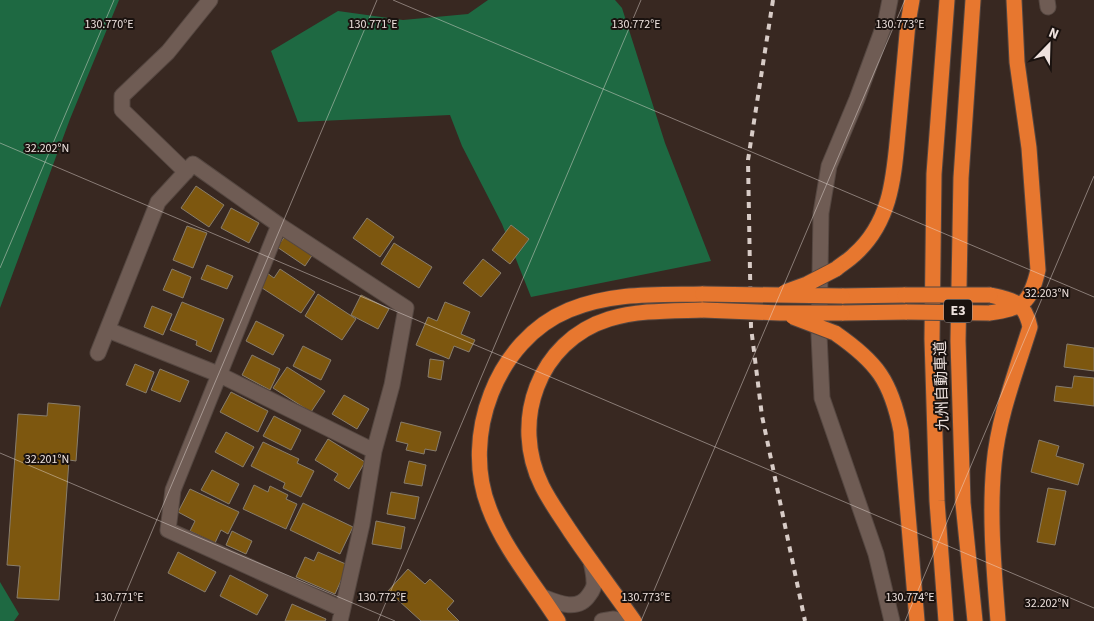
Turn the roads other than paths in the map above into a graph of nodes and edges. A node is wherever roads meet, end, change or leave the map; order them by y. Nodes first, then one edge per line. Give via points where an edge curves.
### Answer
1 (210, 0) edge
2 (890, 0) edge
3 (912, 0) edge
4 (947, 0) edge
5 (973, 0) edge
6 (1014, 0) edge
7 (186, 172) junction
8 (279, 225) junction
9 (774, 295) junction
10 (1021, 306) junction
11 (780, 313) junction
12 (108, 330) junction
13 (98, 353) dead end
14 (218, 374) junction
15 (374, 451) junction
16 (591, 561) junction
17 (543, 597) junction
18 (341, 615) edge
19 (558, 621) edge
20 (602, 621) edge
21 (623, 621) edge
22 (634, 621) edge
23 (892, 621) edge
24 (917, 621) edge
25 (946, 621) edge
26 (975, 621) edge
27 (998, 621) edge

1 - 7 street via 168,52 122,96 122,110
2 - 23 street via 886,20 857,99 829,166 821,213 818,335 822,398 876,554
3 - 9 highway, bridge via 896,167 882,216 870,238 836,269
4 - 25 highway, 九州自動車道 / E3 via 934,174 932,339 937,501
5 - 26 highway, 九州自動車道 / E3 via 961,178 958,341 964,504
6 - 10 highway via 1017,62 1029,148 1038,270 1034,289
7 - 8 street via 193,164
7 - 12 street via 158,202
8 - 14 street
8 - 15 street via 406,308 392,385
9 - 10 highway, bridge via 990,295
9 - 17 highway, bridge via 617,296 568,311 550,321 516,351 489,400 478,450 480,478 489,509 504,540
10 - 11 highway, bridge via 989,312
10 - 27 highway via 1030,327 1002,417 994,462 991,510
11 - 16 highway, bridge via 703,310 636,313 607,320 584,331 563,346 551,361 534,393 529,418 533,463 542,486
11 - 24 highway, bridge via 835,333 871,362 886,382 901,431
12 - 13 street
12 - 14 street
14 - 15 street
14 - 18 street via 173,490 168,530
15 - 18 street via 362,524
16 - 17 street via 595,582 587,598 578,604 568,605
16 - 22 highway
17 - 19 highway
20 - 21 street

